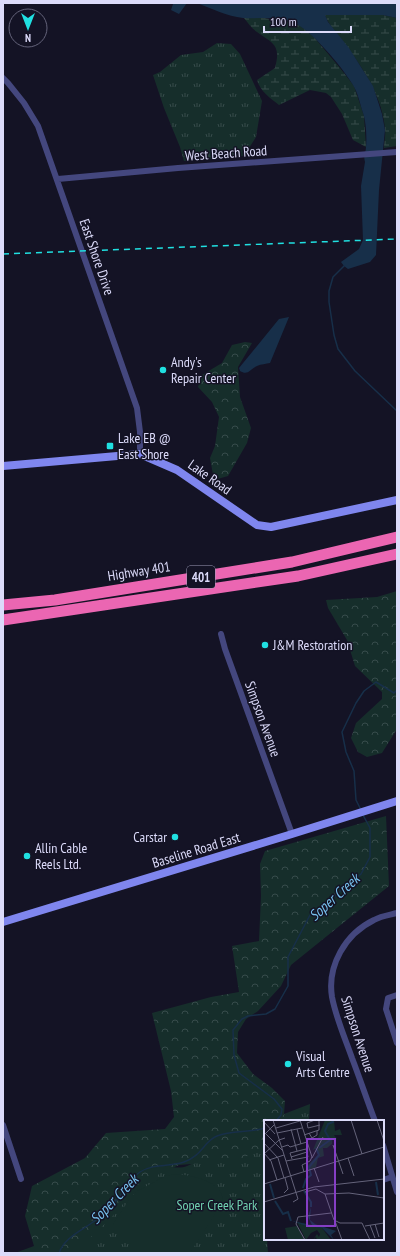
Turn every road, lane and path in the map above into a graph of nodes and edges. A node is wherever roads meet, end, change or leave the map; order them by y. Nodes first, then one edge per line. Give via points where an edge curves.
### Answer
1 (3, 78) edge
2 (394, 153) edge
3 (58, 180) junction
4 (140, 454) junction
5 (3, 466) edge
6 (397, 500) edge
7 (397, 537) edge
8 (397, 554) edge
9 (3, 605) edge
10 (3, 620) edge
11 (221, 634) dead end
12 (397, 801) edge
13 (292, 834) junction
14 (397, 913) edge
15 (3, 922) edge
16 (397, 995) edge
17 (397, 1043) edge
18 (374, 1120) edge
19 (3, 1124) edge
20 (384, 1149) edge
21 (392, 1177) junction
22 (21, 1179) dead end
23 (384, 1180) edge
24 (397, 1192) edge

1 - 3 street, East Shore Drive via 24,103 38,126
2 - 3 street, West Beach Road via 178,168
3 - 4 street, East Shore Drive via 137,408
4 - 5 street, Lake Road
4 - 6 street, Lake Road via 177,470 257,525 271,527
7 - 9 highway, Highway 401 / 401 via 292,562 55,600
8 - 10 highway, Highway 401 / 401 via 298,576
11 - 13 street, Simpson Avenue
12 - 13 street, Baseline Road East
13 - 15 street, Baseline Road East
14 - 18 street, Simpson Avenue via 374,919 353,934 343,946 333,973 332,998
16 - 17 street via 388,998 386,1008
19 - 22 street
20 - 21 street
21 - 23 street
21 - 24 street

